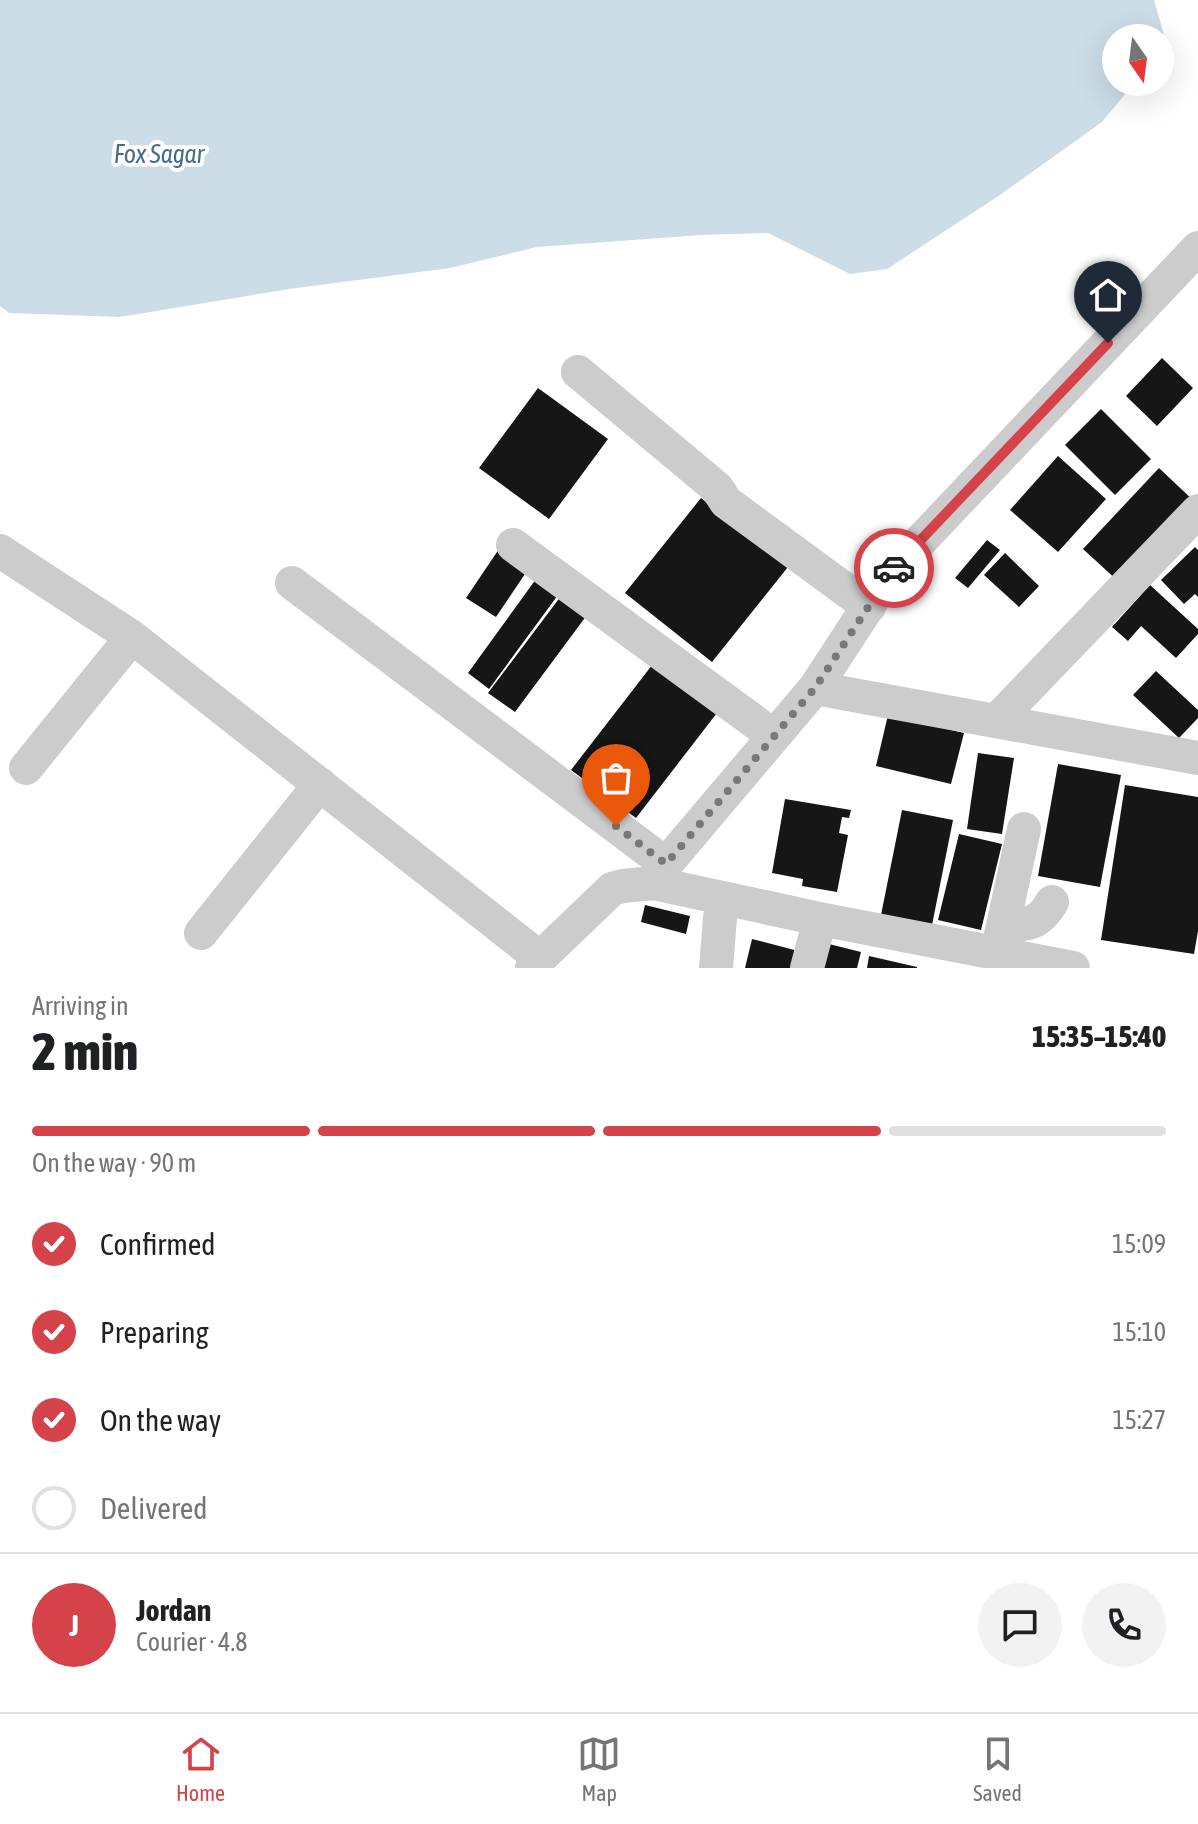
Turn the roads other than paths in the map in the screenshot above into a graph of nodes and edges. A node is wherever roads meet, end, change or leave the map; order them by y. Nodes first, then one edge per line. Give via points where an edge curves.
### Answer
1 (1197, 251) edge
2 (578, 372) dead end
3 (1198, 511) edge
4 (513, 545) dead end
5 (0, 551) edge
6 (292, 583) dead end
7 (869, 607) junction
8 (132, 637) junction
9 (815, 688) junction
10 (997, 720) junction
11 (774, 736) junction
12 (1196, 754) edge
13 (26, 768) dead end
14 (320, 784) junction
15 (1024, 829) dead end
16 (660, 873) junction
17 (723, 899) junction
18 (1052, 902) dead end
19 (820, 919) junction
20 (201, 933) dead end
21 (1000, 940) junction
22 (536, 963) edge
23 (716, 968) edge
24 (807, 968) edge
25 (1073, 968) edge

1 - 7 lane via 890,573
2 - 7 lane via 717,488 726,502
3 - 10 lane
4 - 11 lane
5 - 8 lane
6 - 16 lane
7 - 9 lane
8 - 13 lane
8 - 14 lane
9 - 10 lane
9 - 11 lane
10 - 12 lane
11 - 16 lane
14 - 20 lane
14 - 22 lane
15 - 21 lane
16 - 17 lane
16 - 22 lane via 612,889
17 - 19 lane
17 - 23 lane
18 - 21 lane via 1044,916
19 - 21 lane
19 - 24 lane
21 - 25 lane

